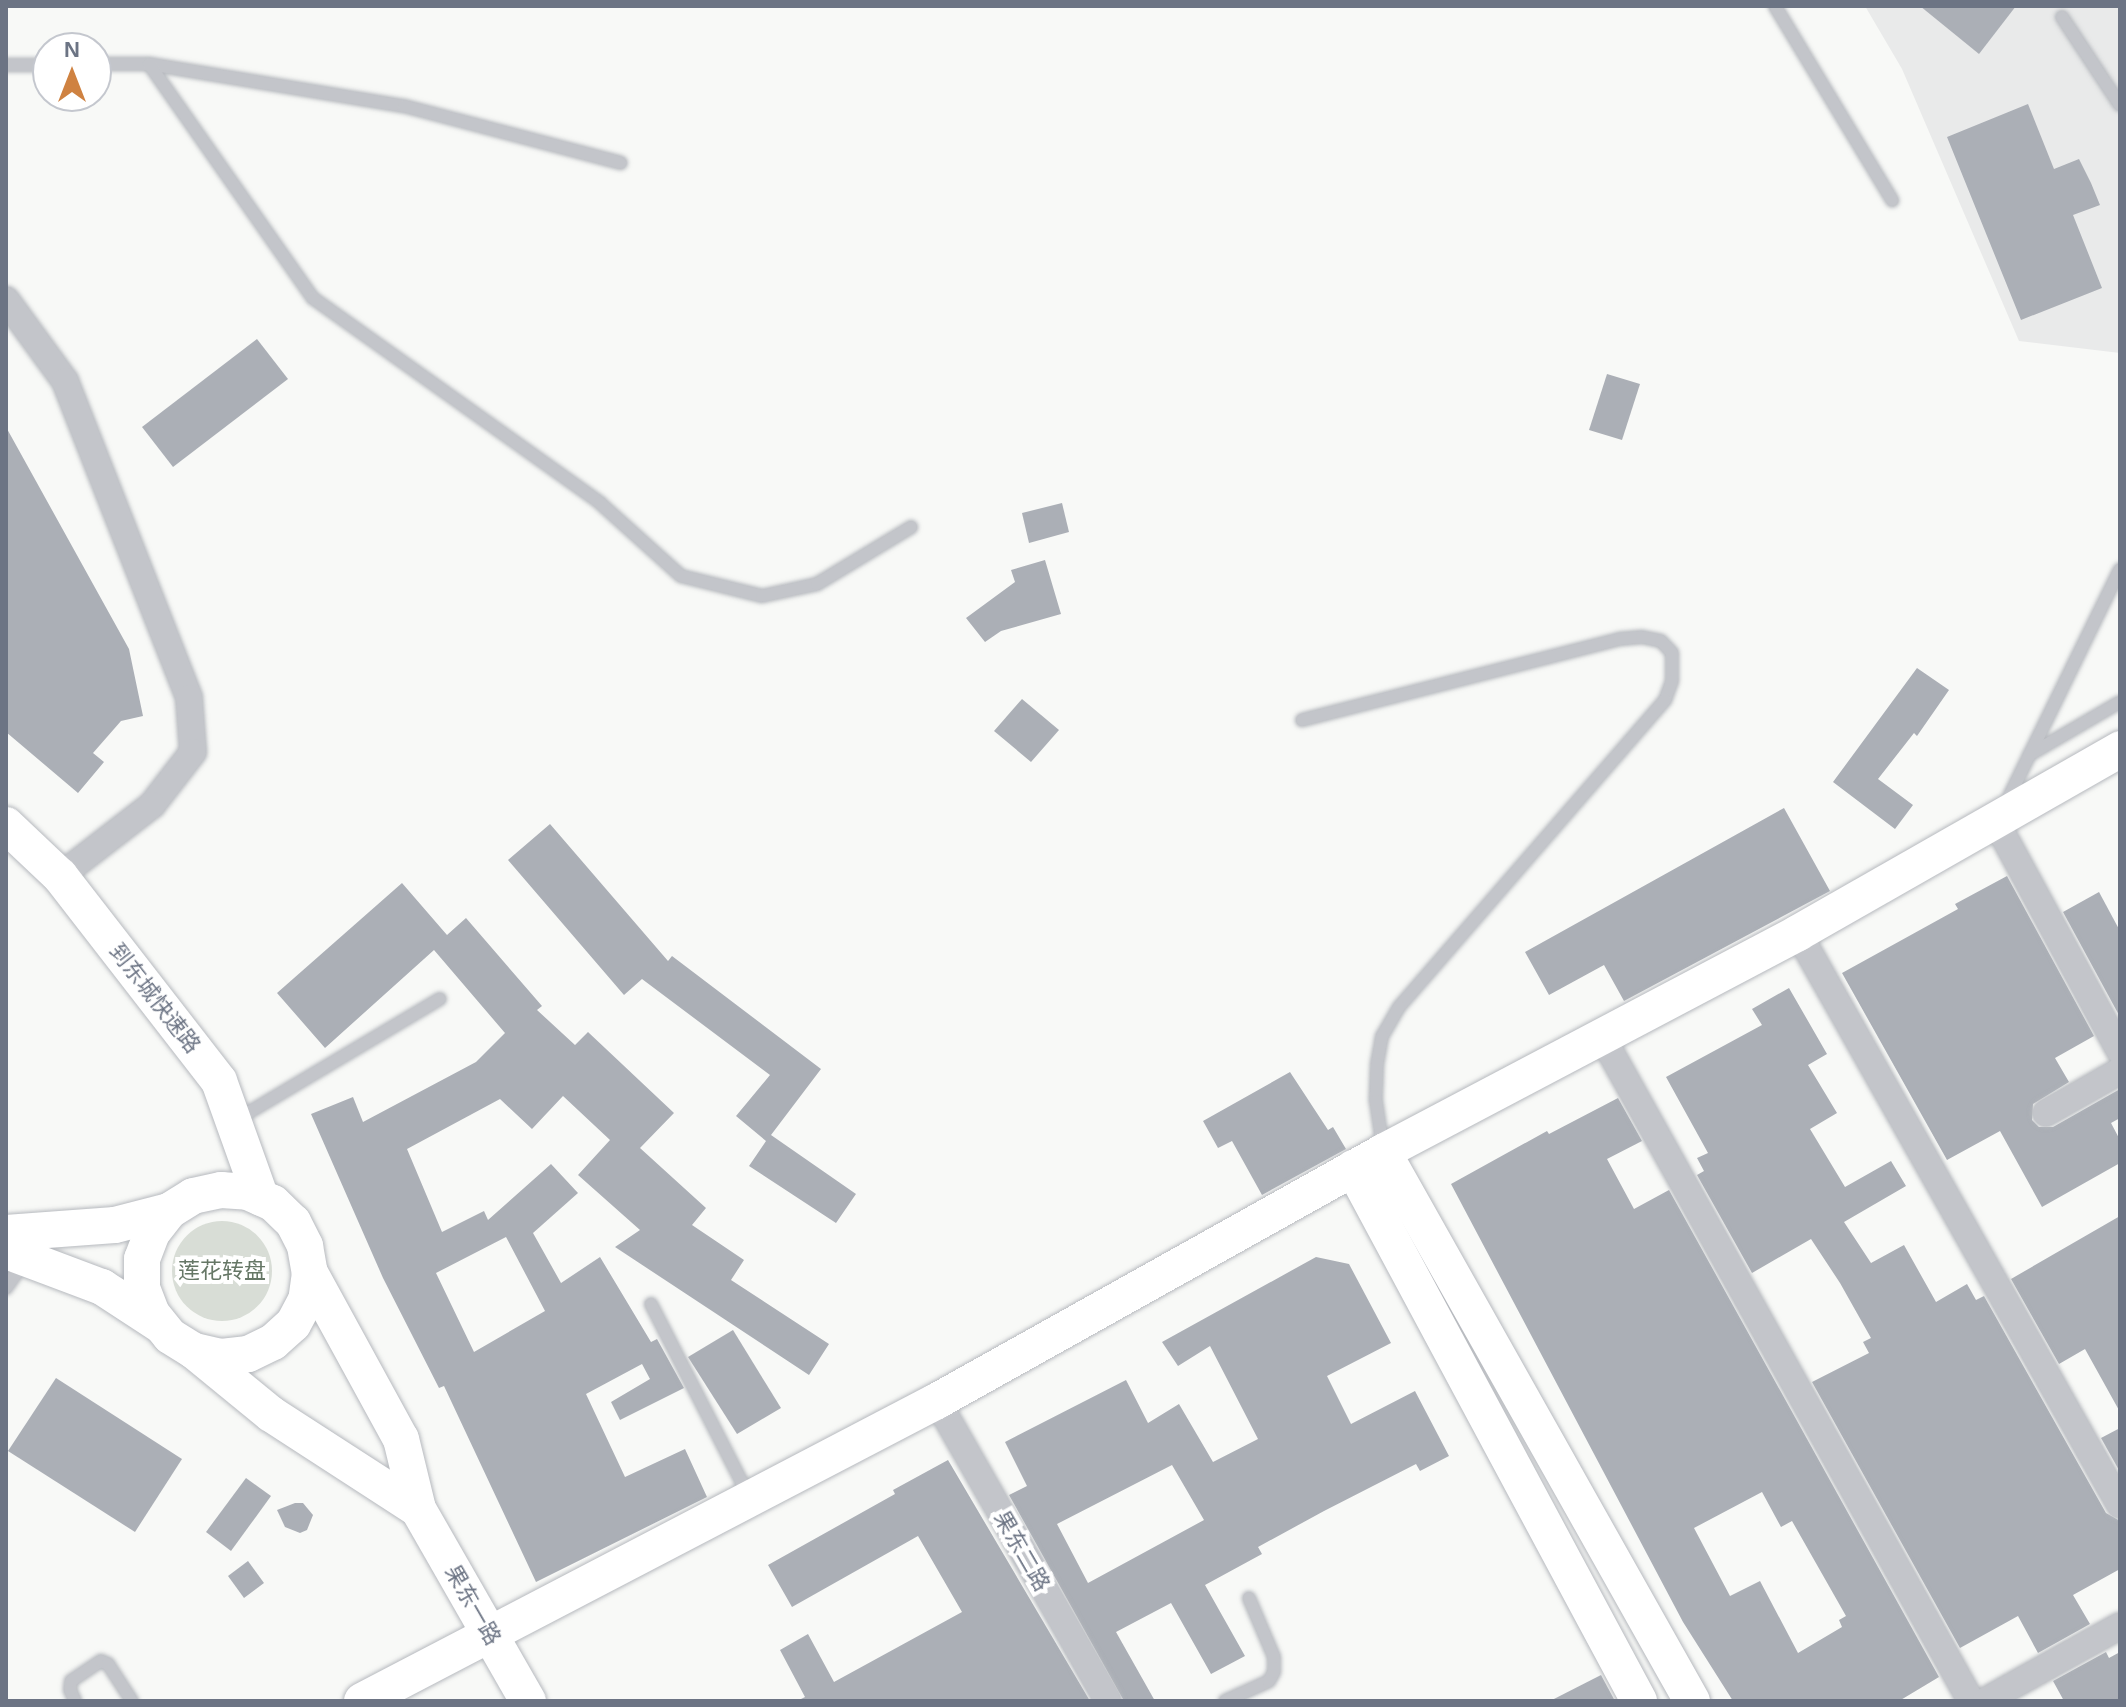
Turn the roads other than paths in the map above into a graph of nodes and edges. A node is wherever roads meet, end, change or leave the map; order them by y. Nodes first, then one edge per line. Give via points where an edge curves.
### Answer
1 (1775, 6) edge
2 (2062, 17) dead end
3 (112, 64) edge
4 (149, 64) junction
5 (6, 65) edge
6 (32, 65) edge
7 (2120, 105) edge
8 (621, 163) dead end
9 (1892, 200) dead end
10 (6, 300) edge
11 (911, 527) dead end
12 (2120, 569) edge
13 (2120, 702) edge
14 (1302, 720) dead end
15 (2120, 749) edge
16 (2029, 755) junction
17 (1996, 822) junction
18 (6, 825) edge
19 (60, 876) junction
20 (1798, 933) junction
21 (440, 999) dead end
22 (1601, 1035) junction
23 (2120, 1051) edge
24 (2120, 1071) edge
25 (2046, 1113) dead end
26 (233, 1121) junction
27 (1368, 1160) junction
28 (261, 1198) junction
29 (169, 1211) junction
30 (13, 1248) edge
31 (310, 1273) junction
32 (6, 1288) edge
33 (651, 1304) dead end
34 (160, 1324) junction
35 (194, 1351) junction
36 (937, 1401) junction
37 (750, 1499) junction
38 (2120, 1505) edge
39 (418, 1509) junction
40 (1249, 1598) dead end
41 (2120, 1626) edge
42 (490, 1636) junction
43 (75, 1701) edge
44 (132, 1701) edge
45 (362, 1701) edge
46 (528, 1701) edge
47 (1108, 1701) edge
48 (1225, 1701) edge
49 (1639, 1701) edge
50 (1692, 1701) edge
51 (1971, 1701) edge
52 (1985, 1701) edge

1 - 9 lane
2 - 7 lane
3 - 4 lane
4 - 8 lane via 404,106
4 - 11 lane via 313,298 600,503 681,576 762,596 817,584
5 - 6 lane
10 - 19 street via 65,381 189,698 193,752 152,805
12 - 16 lane
13 - 16 lane
14 - 27 lane via 1619,639 1661,641 1672,653 1672,681 1665,700 1399,1007 1382,1036
15 - 17 street
16 - 17 lane
17 - 20 street
17 - 23 street
18 - 19 street, 到东城快速路
19 - 26 street, 到东城快速路 via 219,1081
20 - 22 street
20 - 38 street
21 - 26 lane
22 - 27 street
22 - 51 street
24 - 25 street
26 - 28 street, 到东城快速路
27 - 36 street
27 - 49 street
27 - 50 street
28 - 29 street via 221,1190 193,1196
28 - 31 street via 293,1222
29 - 30 street
29 - 34 street via 152,1233 142,1259 142,1288
30 - 32 lane
30 - 34 street via 102,1287
31 - 35 street via 300,1312 273,1342 248,1354 221,1357
31 - 39 street via 401,1439
33 - 37 lane
34 - 35 street
35 - 39 street via 271,1414
36 - 37 street
36 - 47 street, 果东二路
37 - 42 street
39 - 42 street, 果东一路
40 - 48 lane via 1274,1657 1274,1672 1269,1681
41 - 52 street
42 - 45 street
42 - 46 street, 果东一路
43 - 44 lane via 71,1681 101,1661

